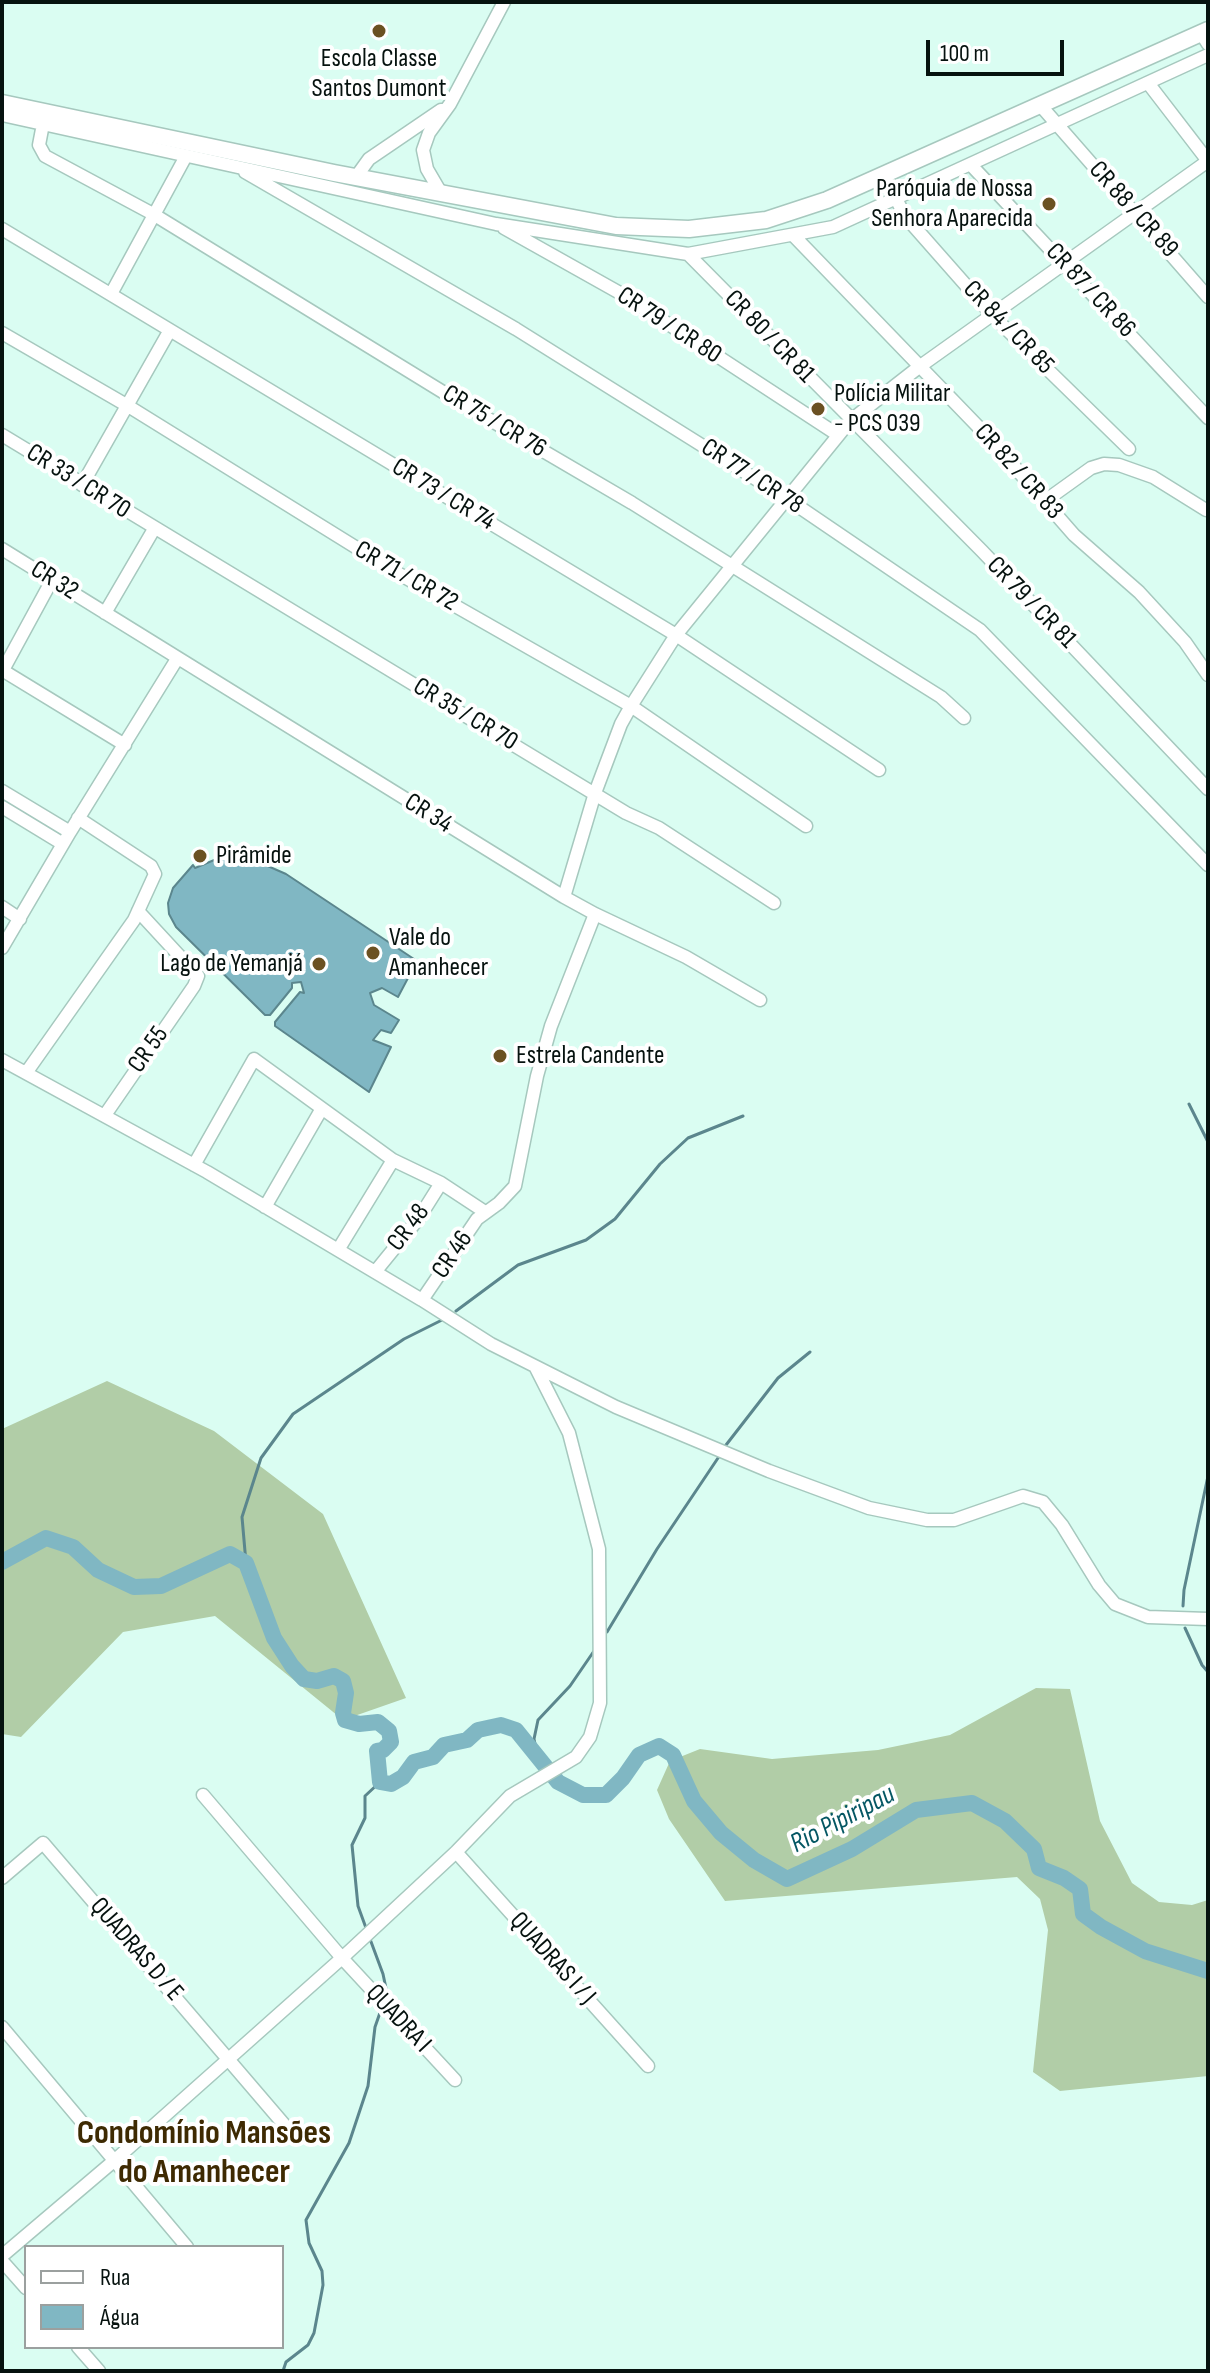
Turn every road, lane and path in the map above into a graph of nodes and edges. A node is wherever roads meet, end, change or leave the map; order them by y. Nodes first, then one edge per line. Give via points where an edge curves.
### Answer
1 (504, 2) edge
2 (1206, 36) edge
3 (1208, 55) edge
4 (1148, 83) junction
5 (2, 103) edge
6 (450, 104) junction
7 (1041, 106) junction
8 (2, 115) edge
9 (43, 124) junction
10 (1056, 125) junction
11 (186, 156) junction
12 (1208, 161) edge
13 (971, 165) junction
14 (235, 167) junction
15 (356, 177) junction
16 (441, 193) junction
17 (896, 198) junction
18 (1136, 212) junction
19 (153, 214) junction
20 (496, 224) junction
21 (2, 229) edge
22 (549, 232) junction
23 (793, 235) junction
24 (544, 251) junction
25 (688, 254) junction
26 (1065, 264) junction
27 (111, 294) junction
28 (1208, 297) edge
29 (993, 316) junction
30 (170, 330) junction
31 (2, 333) edge
32 (919, 367) junction
33 (128, 406) junction
34 (1208, 418) edge
35 (850, 421) junction
36 (2, 435) edge
37 (838, 435) junction
38 (1129, 449) dead end
39 (82, 485) junction
40 (786, 498) junction
41 (1045, 501) junction
42 (1206, 510) dead end
43 (154, 529) junction
44 (2, 549) edge
45 (732, 566) junction
46 (52, 580) junction
47 (105, 613) junction
48 (676, 635) junction
49 (177, 659) junction
50 (2, 671) edge
51 (1208, 675) edge
52 (631, 706) junction
53 (964, 718) dead end
54 (125, 745) junction
55 (879, 770) dead end
56 (1208, 789) edge
57 (2, 791) edge
58 (595, 793) junction
59 (2, 807) edge
60 (78, 818) junction
61 (806, 826) dead end
62 (66, 838) junction
63 (1208, 865) edge
64 (564, 897) junction
65 (774, 903) dead end
66 (2, 907) edge
67 (138, 911) junction
68 (595, 914) junction
69 (20, 919) junction
70 (2, 948) edge
71 (760, 1000) dead end
72 (2, 1060) edge
73 (26, 1073) junction
74 (321, 1110) junction
75 (105, 1115) junction
76 (393, 1160) junction
77 (194, 1165) junction
78 (441, 1183) junction
79 (265, 1207) junction
80 (485, 1212) junction
81 (338, 1250) junction
82 (375, 1272) junction
83 (422, 1300) junction
84 (535, 1366) junction
85 (1208, 1619) edge
86 (203, 1795) dead end
87 (456, 1852) junction
88 (2, 1878) edge
89 (342, 1958) junction
90 (2, 2027) edge
91 (229, 2057) junction
92 (648, 2066) dead end
93 (455, 2080) dead end
94 (293, 2135) dead end
95 (115, 2160) junction
96 (185, 2245) edge
97 (2, 2259) edge
98 (24, 2286) edge
99 (80, 2349) edge
100 (99, 2371) edge

1 - 6 street
2 - 7 main road
3 - 4 street
4 - 10 street
4 - 12 street
5 - 15 main road
6 - 15 street via 369,159
6 - 16 street via 423,150
7 - 10 street, CR 88 / CR 89
7 - 16 main road via 827,200 766,220 689,229 616,226
8 - 9 street
9 - 11 street
9 - 19 street, CR 75 / CR 76 via 39,145 45,156
10 - 13 street
10 - 18 street, CR 88 / CR 89
11 - 14 street
11 - 19 street
12 - 18 street
13 - 17 street
13 - 26 street, CR 87 / CR 86
14 - 20 street
14 - 40 street, CR 77 / CR 78 via 516,329
15 - 16 main road
17 - 23 street via 833,227
17 - 29 street, CR 84 / CR 85 via 904,215
18 - 26 street
18 - 28 street, CR 88 / CR 89
19 - 27 street
19 - 45 street, CR 75 / CR 76
20 - 22 street
20 - 24 street, CR 79 / CR 80
21 - 27 street, CR 73 / CR 74
22 - 24 street
22 - 25 street
23 - 25 street
23 - 32 street, CR 82 / CR 83
24 - 37 street, CR 79 / CR 80 via 627,297
25 - 35 street, CR 80 / CR 81
26 - 29 street
26 - 34 street, CR 87 / CR 86
27 - 30 street, CR 73 / CR 74
29 - 32 street
29 - 38 street, CR 84 / CR 85
30 - 33 street
30 - 48 street, CR 73 / CR 74
31 - 33 street, CR 71 / CR 72
32 - 35 street
32 - 41 street, CR 82 / CR 83
33 - 39 street
33 - 52 street, CR 71 / CR 72 via 394,571
35 - 37 street
35 - 56 street, CR 79 / CR 81
36 - 39 street, CR 33 / CR 70
37 - 40 street
39 - 43 street, CR 33 / CR 70
40 - 45 street
40 - 63 street, CR 77 / CR 78 via 980,630
41 - 42 street via 1104,464 1153,477
41 - 51 street, CR 82 / CR 83 via 1074,535 1139,592
43 - 47 street
43 - 58 street, CR 35 / CR 70
44 - 46 street, CR 32
45 - 48 street
45 - 53 street, CR 75 / CR 76 via 941,697
46 - 47 street, CR 32
46 - 50 street
47 - 49 street, CR 34
48 - 52 street
48 - 55 street, CR 73 / CR 74
49 - 54 street
49 - 64 street, CR 34
50 - 54 street
52 - 58 street
52 - 61 street, CR 71 / CR 72
54 - 60 street
57 - 62 street
58 - 64 street
58 - 65 street, CR 35 / CR 70
59 - 62 street
60 - 62 street
60 - 67 street via 155,870
62 - 69 street
64 - 68 street, CR 34
66 - 69 street
67 - 73 street
67 - 75 street, CR 55 via 197,975
68 - 71 street, CR 34
68 - 80 street, CR 46 via 551,1026 515,1186
69 - 70 street
72 - 73 street
73 - 75 street
74 - 76 street
74 - 77 street via 254,1059
74 - 79 street
75 - 77 street
76 - 78 street
76 - 81 street
77 - 79 street
78 - 80 street
78 - 82 street, CR 48
79 - 81 street
80 - 83 street, CR 46
81 - 82 street
82 - 83 street
83 - 84 street
84 - 85 street via 616,1407 869,1508 954,1520 1023,1496 1043,1502 1115,1604 1148,1617
84 - 87 street via 569,1433 599,1549 600,1703 590,1737 576,1757 510,1796
86 - 89 street, QUADRA I
87 - 89 street
87 - 92 street, QUADRAS I / J
88 - 91 street, QUADRAS D / E via 43,1843
89 - 91 street
89 - 93 street, QUADRA I
90 - 95 street
91 - 94 street, QUADRAS D / E
91 - 95 street
95 - 96 street
95 - 97 street
97 - 98 street
99 - 100 street

